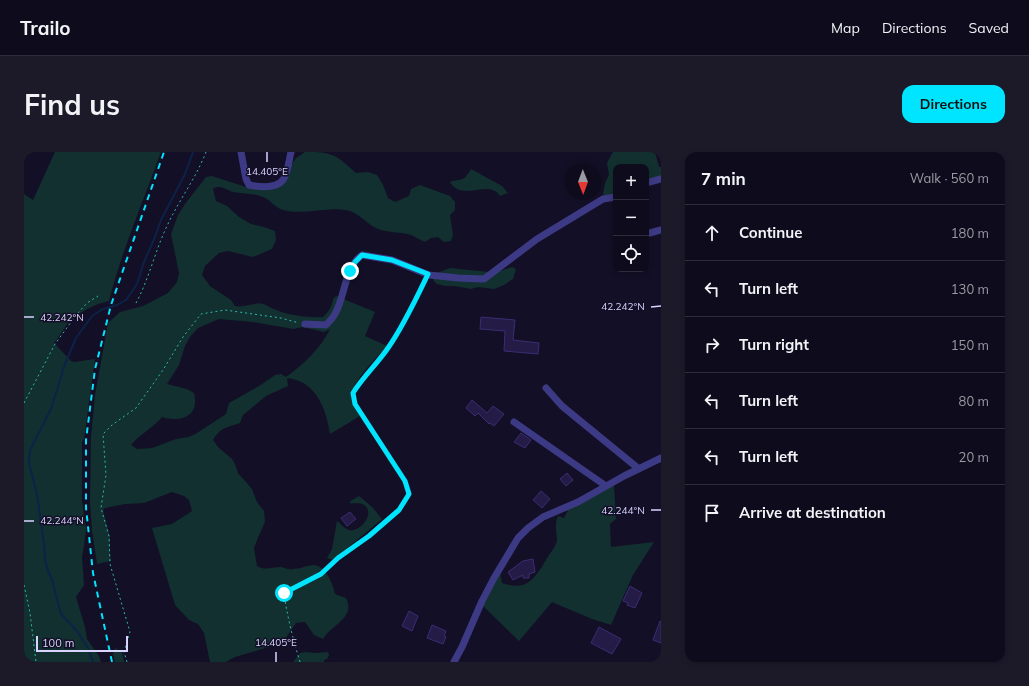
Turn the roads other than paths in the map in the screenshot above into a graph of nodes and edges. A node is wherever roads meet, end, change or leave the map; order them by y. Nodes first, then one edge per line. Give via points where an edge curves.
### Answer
1 (242, 152) edge
2 (291, 152) edge
3 (661, 179) edge
4 (649, 182) edge
5 (613, 197) edge
6 (661, 230) edge
7 (649, 233) edge
8 (305, 324) road end
9 (546, 388) dead end
10 (514, 422) dead end
11 (661, 458) edge
12 (639, 469) junction
13 (606, 486) junction
14 (454, 662) edge

1 - 2 street via 246,179 249,185 257,187 282,181
3 - 4 street
5 - 8 street via 603,199 543,235 484,279 428,274 392,260 362,255 350,271 336,313 326,325
6 - 7 street
9 - 12 street via 562,406
10 - 13 street
11 - 12 street
12 - 13 street
13 - 14 street via 543,517 518,538 482,601

